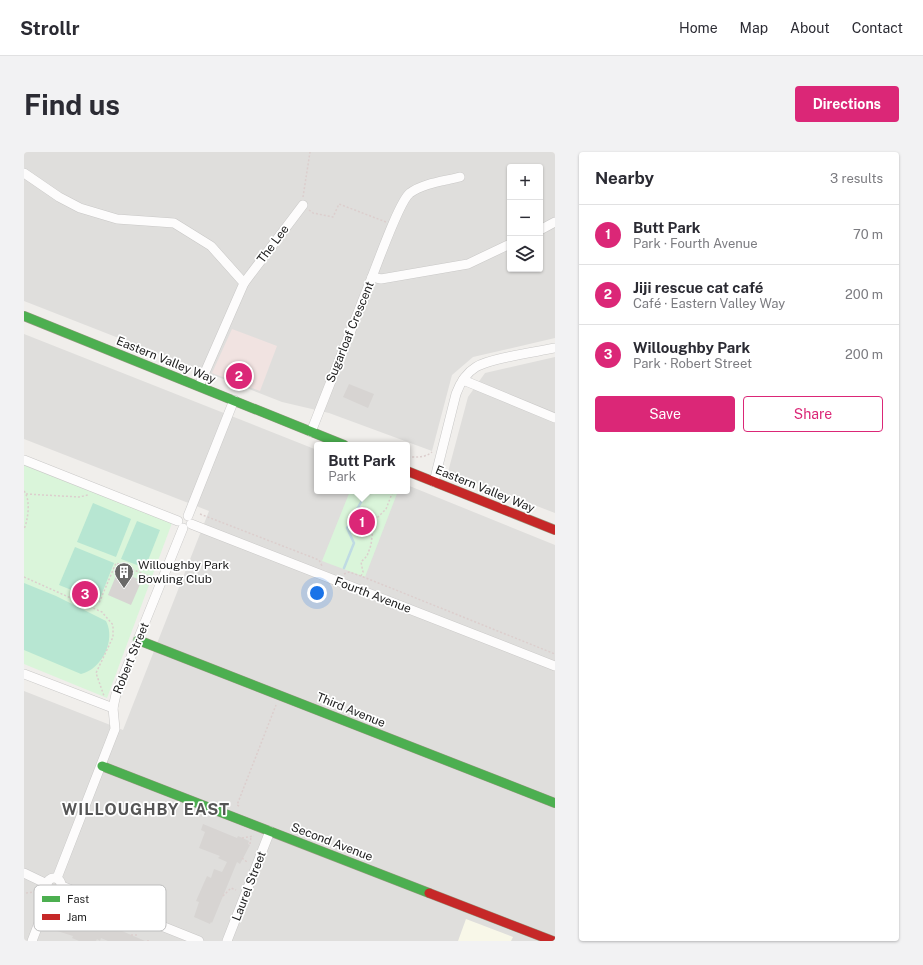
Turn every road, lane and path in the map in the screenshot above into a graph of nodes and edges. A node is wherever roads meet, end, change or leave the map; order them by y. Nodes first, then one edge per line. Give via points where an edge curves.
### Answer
1 (310, 152) edge
2 (24, 173) edge
3 (460, 178) dead end
4 (302, 205) junction
5 (376, 218) dead end
6 (555, 222) edge
7 (543, 228) edge
8 (507, 245) edge
9 (372, 277) junction
10 (244, 283) junction
11 (24, 316) edge
12 (555, 348) edge
13 (463, 380) junction
14 (199, 386) junction
15 (234, 400) junction
16 (555, 418) edge
17 (311, 432) junction
18 (336, 442) edge
19 (434, 451) dead end
20 (410, 457) edge
21 (24, 460) edge
22 (410, 472) edge
23 (434, 482) junction
24 (95, 488) junction
25 (24, 491) edge
26 (26, 494) junction
27 (392, 494) edge
28 (200, 514) dead end
29 (190, 520) junction
30 (180, 525) junction
31 (24, 529) edge
32 (555, 530) edge
33 (322, 566) dead end
34 (344, 574) dead end
35 (361, 576) junction
36 (24, 577) edge
37 (162, 581) junction
38 (86, 605) junction
39 (138, 640) junction
40 (555, 654) edge
41 (555, 666) edge
42 (24, 674) edge
43 (280, 695) junction
44 (104, 698) dead end
45 (114, 708) junction
46 (102, 766) junction
47 (555, 803) edge
48 (240, 806) dead end
49 (270, 830) junction
50 (254, 834) dead end
51 (251, 837) junction
52 (242, 838) dead end
53 (250, 844) dead end
54 (242, 858) dead end
55 (246, 862) dead end
56 (24, 873) edge
57 (57, 878) junction
58 (45, 885) edge
59 (50, 885) edge
60 (61, 885) edge
61 (236, 890) dead end
62 (34, 892) edge
63 (26, 893) dead end
64 (223, 896) dead end
65 (166, 928) edge
66 (35, 931) edge
67 (131, 935) dead end
68 (139, 935) dead end
69 (32, 941) edge
70 (147, 941) edge
71 (151, 941) edge
72 (199, 941) edge
73 (227, 941) edge
74 (553, 941) edge

1 - 4 path
2 - 10 street via 80,208 117,219 174,223 211,246
3 - 9 street via 428,185 409,193
4 - 5 path via 312,213 333,217 339,204
4 - 10 street, The Lee
6 - 7 street
8 - 9 street, Sugarloaf Crescent via 468,264 381,279
9 - 17 street, Sugarloaf Crescent
10 - 14 street, The Lee
11 - 14 street, Eastern Valley Way
12 - 13 street via 478,366
13 - 16 street
13 - 23 street via 456,394
14 - 15 street, Eastern Valley Way
15 - 17 street, Eastern Valley Way
15 - 29 street
17 - 18 street, Eastern Valley Way
19 - 20 path via 428,456
21 - 24 street
22 - 23 street, Eastern Valley Way
23 - 32 street, Eastern Valley Way
24 - 26 path via 88,495 79,497
24 - 30 street
25 - 26 path
26 - 31 path via 28,516
27 - 35 path via 386,509 374,521 371,545 361,562
28 - 33 path via 319,560
29 - 30 street via 187,529
29 - 41 street, Fourth Avenue
30 - 37 street, Robert Street
34 - 35 path via 348,572
35 - 40 path
36 - 38 path
37 - 38 path via 116,563 100,603 93,600
37 - 39 street, Robert Street
38 - 44 path via 102,612 113,626 113,637 96,673
39 - 43 street, Third Avenue
39 - 45 street, Robert Street via 116,694
42 - 45 street
43 - 47 street, Third Avenue
43 - 48 path via 237,805
45 - 46 street, Robert Street via 115,729
46 - 49 street, Second Avenue
46 - 57 street, Robert Street
49 - 73 street, Laurel Street
49 - 74 street, Second Avenue
50 - 51 path
51 - 52 path
51 - 53 path
54 - 55 path
56 - 58 street
57 - 59 street via 52,878
57 - 60 street
61 - 64 path via 231,888
62 - 63 path
65 - 72 street
66 - 69 street
67 - 68 path
70 - 71 path

